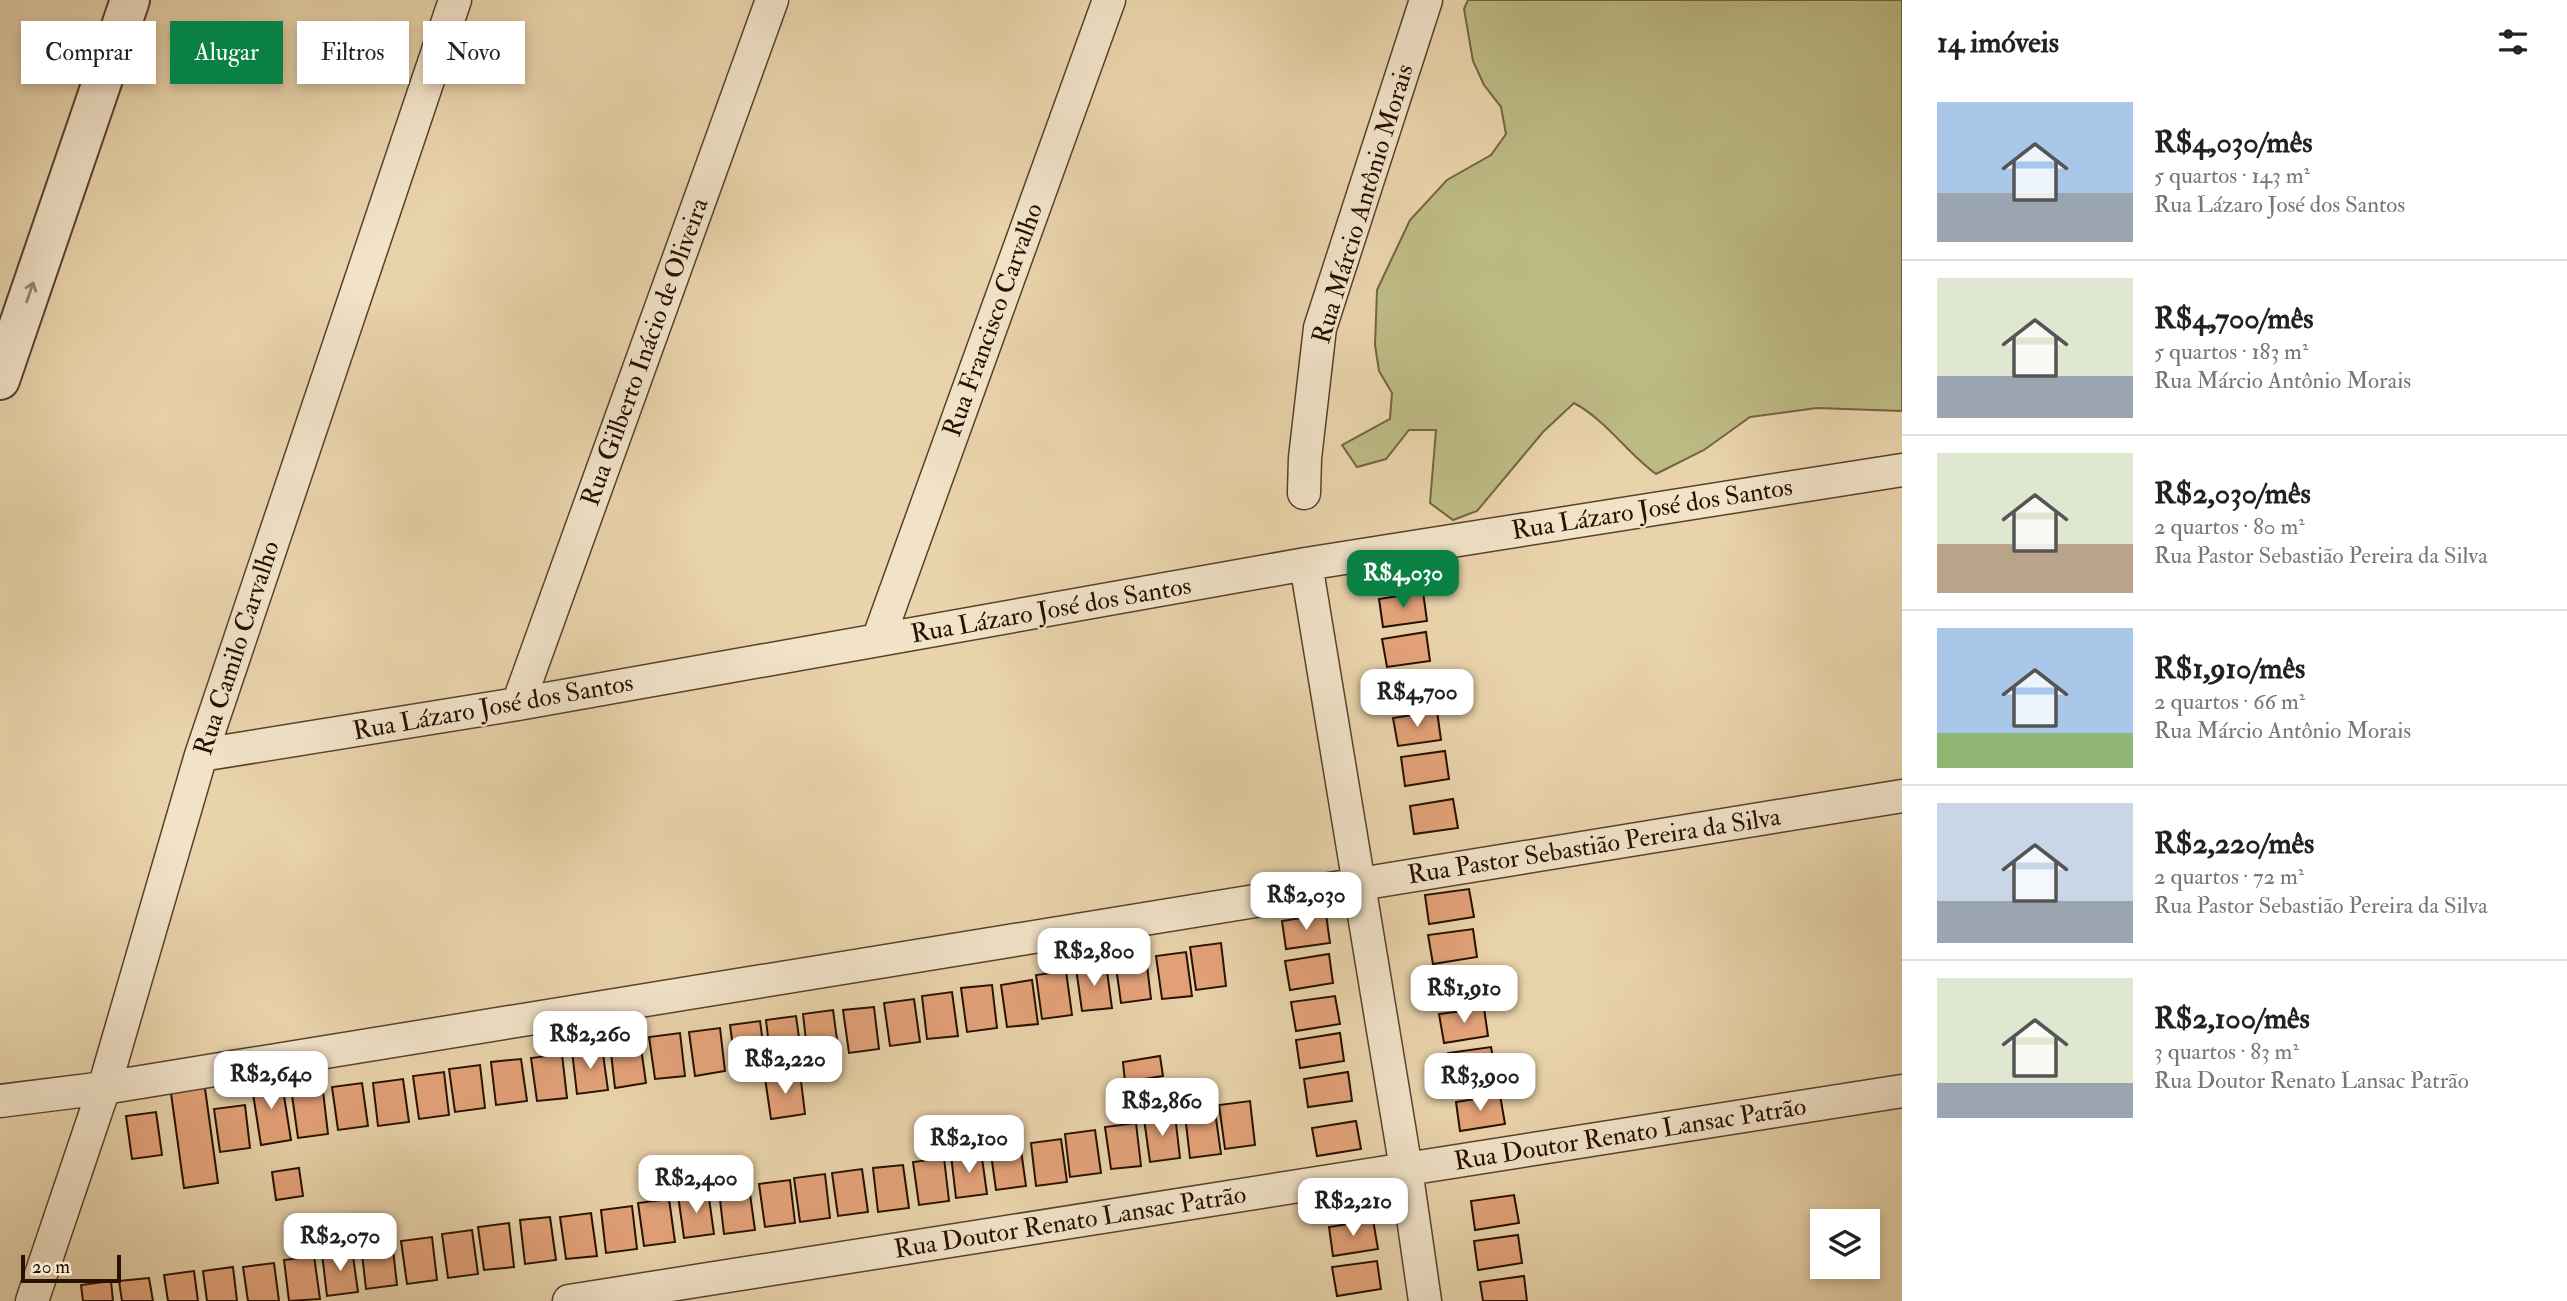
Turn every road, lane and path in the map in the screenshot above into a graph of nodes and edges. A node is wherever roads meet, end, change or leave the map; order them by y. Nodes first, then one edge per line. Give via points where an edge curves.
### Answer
1 (130, 0) edge
2 (455, 0) edge
3 (772, 0) edge
4 (1109, 0) edge
5 (1426, 0) edge
6 (0, 380) edge
7 (1902, 470) edge
8 (1304, 493) dead end
9 (1306, 564) junction
10 (878, 640) junction
11 (518, 704) junction
12 (201, 755) junction
13 (1902, 796) edge
14 (1360, 884) junction
15 (104, 1088) junction
16 (1902, 1091) edge
17 (0, 1101) edge
18 (1406, 1170) junction
19 (32, 1301) edge
20 (569, 1301) edge
21 (1425, 1301) edge

6 -> 1 street
2 - 12 street, Rua Camilo Carvalho
3 - 11 street, Rua Gilberto Inácio de Oliveira
4 - 10 street, Rua Francisco Carvalho
5 - 8 street, Rua Márcio Antônio Morais via 1320,328
7 - 9 street, Rua Lázaro José dos Santos
9 - 10 street, Rua Lázaro José dos Santos
9 - 14 street
10 - 11 street, Rua Lázaro José dos Santos
11 - 12 street, Rua Lázaro José dos Santos
12 - 15 street, Rua Camilo Carvalho
13 - 14 street, Rua Pastor Sebastião Pereira da Silva
14 - 15 street, Rua Pastor Sebastião Pereira da Silva
14 - 18 street
15 - 17 street, Rua Pastor Sebastião Pereira da Silva
15 - 19 street, Rua Camilo Carvalho
16 - 18 street, Rua Doutor Renato Lansac Patrão
18 - 20 street, Rua Doutor Renato Lansac Patrão
18 - 21 street

